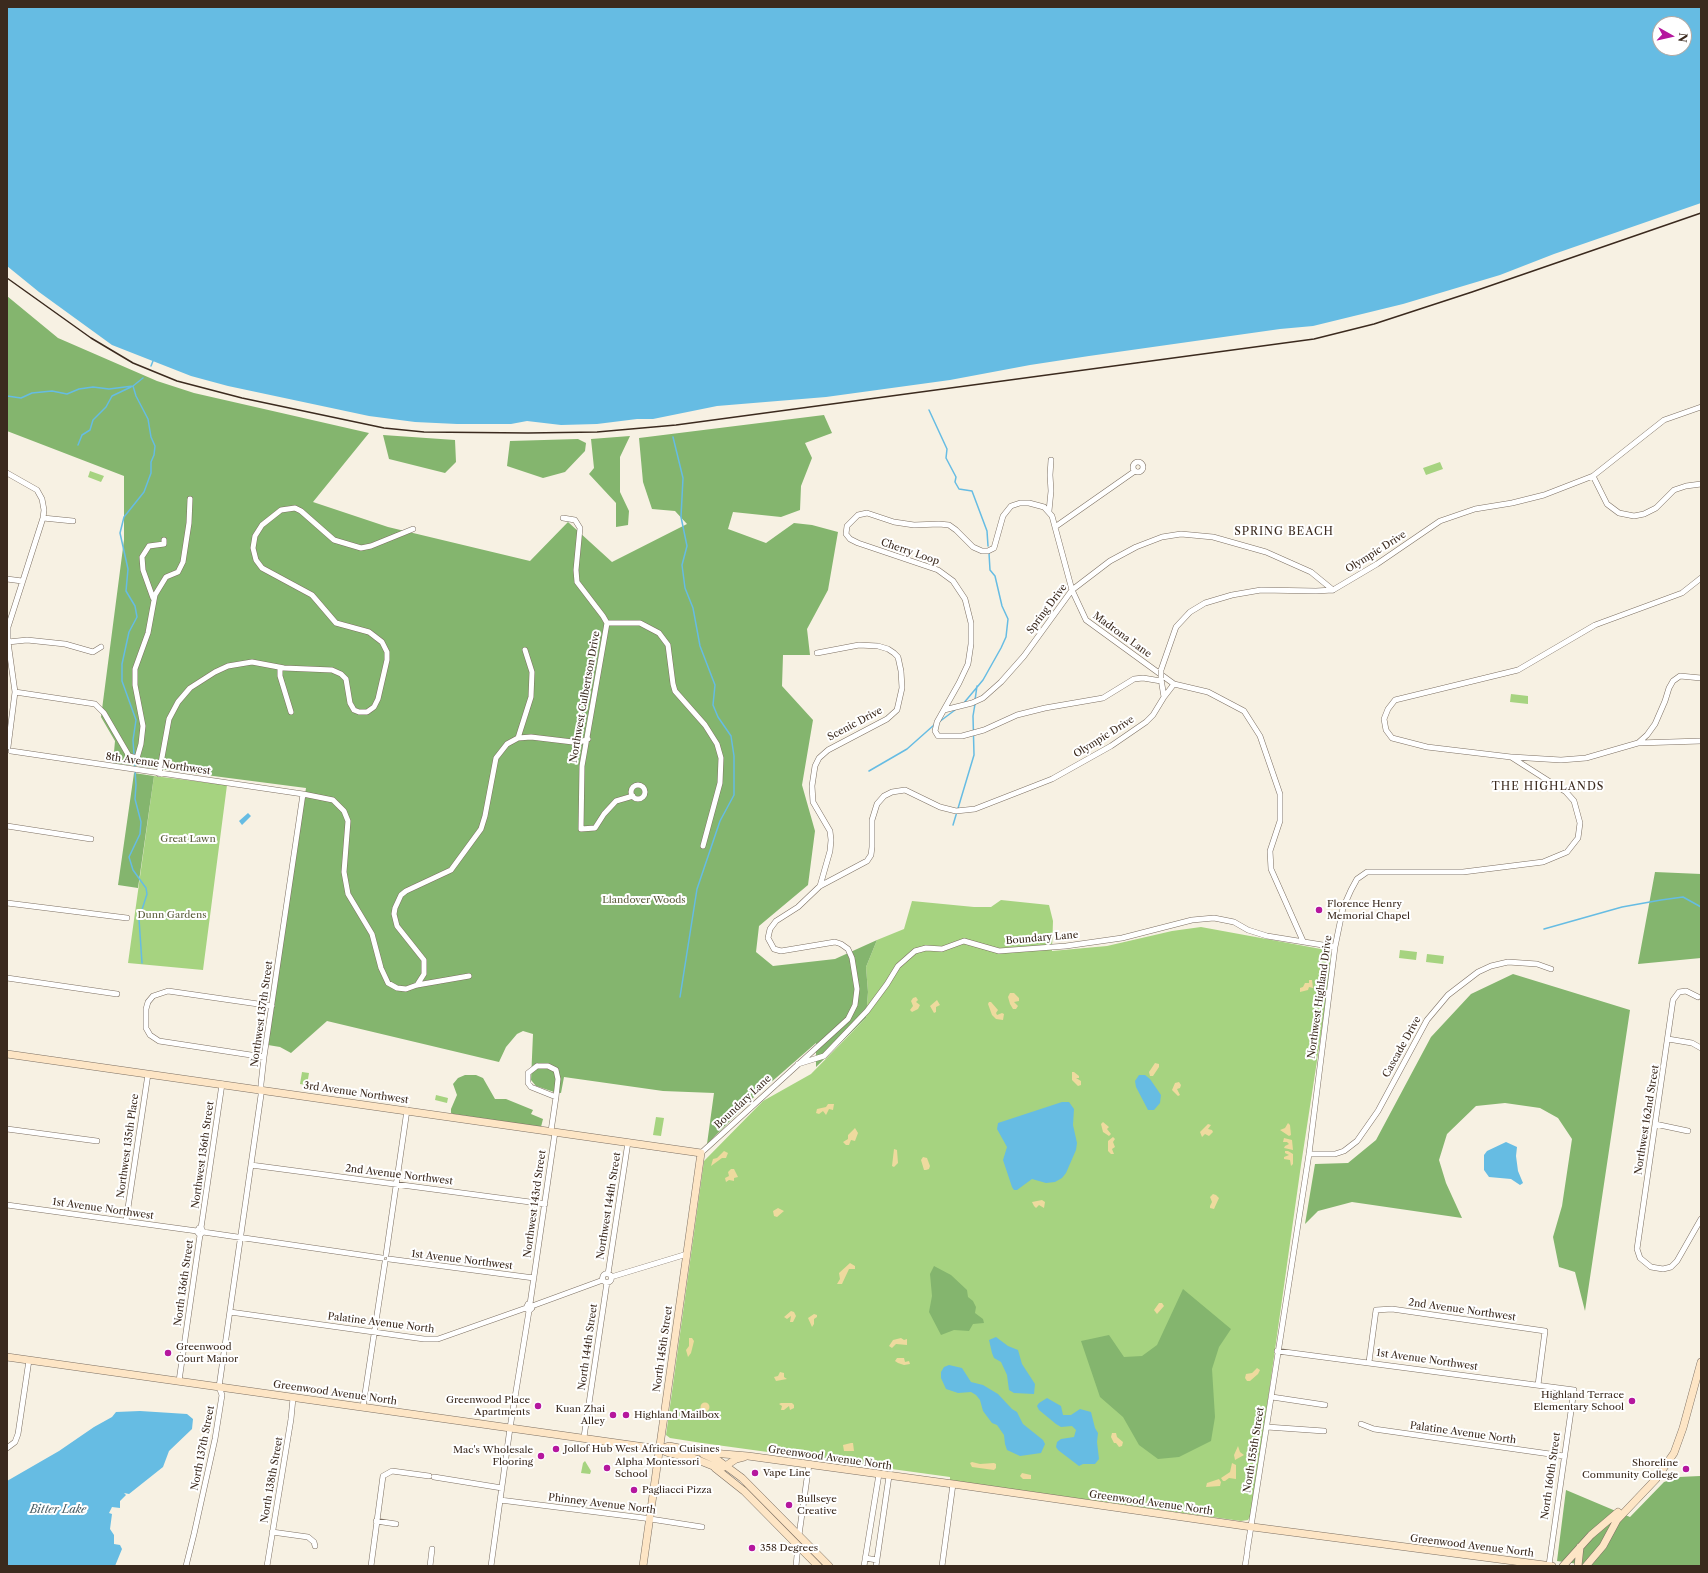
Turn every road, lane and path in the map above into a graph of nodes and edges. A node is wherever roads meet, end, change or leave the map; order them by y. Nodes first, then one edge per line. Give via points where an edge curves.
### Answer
1 (1701, 407) edge
2 (1051, 460) dead end
3 (1135, 471) dead end
4 (7, 473) edge
5 (1593, 476) junction
6 (1701, 484) edge
7 (190, 499) dead end
8 (1048, 511) junction
9 (43, 518) junction
10 (563, 518) dead end
11 (73, 521) dead end
12 (1055, 527) junction
13 (413, 529) dead end
14 (164, 540) dead end
15 (1701, 578) edge
16 (7, 579) edge
17 (22, 581) junction
18 (1072, 590) junction
19 (1333, 590) junction
20 (153, 600) junction
21 (607, 623) junction
22 (8, 642) edge
23 (100, 648) dead end
24 (525, 650) dead end
25 (817, 653) dead end
26 (9, 665) edge
27 (280, 668) junction
28 (1701, 678) edge
29 (1161, 680) junction
30 (1174, 684) junction
31 (15, 692) junction
32 (1164, 697) junction
33 (944, 710) junction
34 (291, 712) dead end
35 (518, 738) junction
36 (588, 739) junction
37 (1701, 741) edge
38 (1638, 743) junction
39 (8, 750) edge
40 (1511, 757) junction
41 (156, 773) junction
42 (303, 794) junction
43 (633, 796) dead end
44 (7, 826) edge
45 (91, 839) dead end
46 (703, 846) dead end
47 (820, 886) junction
48 (7, 903) edge
49 (127, 918) dead end
50 (1303, 942) junction
51 (1335, 947) junction
52 (1551, 969) dead end
53 (468, 976) dead end
54 (7, 978) edge
55 (417, 985) junction
56 (117, 994) dead end
57 (1698, 997) dead end
58 (272, 1006) junction
59 (1668, 1039) junction
60 (1701, 1048) edge
61 (7, 1054) edge
62 (809, 1054) joint
63 (264, 1057) junction
64 (797, 1064) junction
65 (148, 1074) junction
66 (222, 1084) junction
67 (261, 1090) junction
68 (556, 1097) junction
69 (407, 1110) junction
70 (1655, 1124) junction
71 (7, 1129) edge
72 (1688, 1131) dead end
73 (553, 1132) junction
74 (97, 1141) dead end
75 (628, 1142) junction
76 (701, 1153) junction
77 (1309, 1154) junction
78 (251, 1165) junction
79 (396, 1184) junction
80 (545, 1204) junction
81 (7, 1205) edge
82 (1701, 1219) edge
83 (126, 1221) junction
84 (200, 1231) junction
85 (241, 1237) junction
86 (687, 1254) junction
87 (385, 1259) junction
88 (1290, 1269) joint
89 (609, 1275) junction
90 (534, 1278) junction
91 (605, 1281) junction
92 (529, 1307) junction
93 (230, 1312) junction
94 (375, 1332) junction
95 (1277, 1351) junction
96 (7, 1357) edge
97 (29, 1360) junction
98 (1369, 1362) junction
99 (1701, 1362) edge
100 (179, 1381) junction
101 (1538, 1385) junction
102 (219, 1387) junction
103 (1574, 1390) joint
104 (1272, 1397) junction
105 (293, 1398) junction
106 (1325, 1405) dead end
107 (363, 1407) junction
108 (1361, 1424) dead end
109 (1267, 1427) junction
110 (510, 1428) junction
111 (1324, 1431) dead end
112 (584, 1437) junction
113 (7, 1448) edge
114 (659, 1448) junction
115 (699, 1452) junction
116 (748, 1456) junction
117 (1564, 1456) junction
118 (809, 1464) junction
119 (713, 1466) junction
120 (726, 1466) junction
121 (879, 1474) junction
122 (889, 1476) junction
123 (1656, 1479) junction
124 (953, 1484) junction
125 (502, 1488) junction
126 (875, 1496) junction
127 (886, 1497) junction
128 (500, 1500) junction
129 (650, 1518) junction
130 (376, 1521) junction
131 (396, 1524) dead end
132 (702, 1527) dead end
133 (1251, 1527) junction
134 (272, 1532) junction
135 (799, 1534) junction
136 (798, 1545) junction
137 (315, 1546) dead end
138 (1580, 1547) junction
139 (432, 1549) dead end
140 (865, 1558) junction
141 (876, 1563) edge
142 (186, 1566) edge
143 (267, 1566) edge
144 (371, 1566) edge
145 (430, 1566) edge
146 (491, 1566) edge
147 (643, 1566) edge
148 (796, 1566) edge
149 (818, 1566) edge
150 (829, 1566) edge
151 (864, 1566) edge
152 (942, 1566) edge
153 (1245, 1566) edge
154 (1549, 1566) edge
155 (1552, 1566) edge
156 (1563, 1566) edge
157 (1578, 1566) edge
158 (1586, 1566) edge

1 - 5 street, Olympic Drive via 1664,420
2 - 8 street
3 - 12 street
4 - 9 street via 33,486 39,493 43,504
5 - 6 street via 1607,504 1619,513 1634,516 1656,508 1674,490
5 - 19 street, Olympic Drive via 1544,495 1475,509 1440,521
7 - 20 street via 189,527 183,562 178,572 166,577
8 - 12 street
8 - 33 street, Cherry Loop via 1029,502 1011,506 1003,516 994,548 982,552 956,530 944,524 914,525 894,522 867,513 858,515 847,526 846,534 858,543 938,570 953,581 965,599 971,622 968,664
9 - 11 street
9 - 17 street
10 - 21 street, Northwest Culbertson Drive via 576,520 580,528 577,582
12 - 18 street
13 - 27 street via 361,548 334,540 295,508 281,510 262,525 255,536 253,548 256,560 262,568 312,595 336,623 375,635 383,643 387,654 387,666 378,699 371,710 364,713 352,707 348,683 341,674 324,669
14 - 20 street via 164,544 149,546 142,557 143,570
15 - 40 street, Northwest Highland Drive via 1682,593 1595,624 1518,670 1395,700 1384,719 1386,730 1392,738 1427,747
16 - 17 street
17 - 22 street via 9,622
18 - 19 street, Spring Drive via 1110,561 1136,547 1162,537 1181,534 1213,537 1266,552 1311,572
18 - 30 street, Madrona Lane via 1086,620
18 - 33 street, Spring Drive via 1024,656 1001,682 983,698
19 - 29 street, Olympic Drive, bridge via 1261,590 1206,603 1190,612 1176,627 1161,670
20 - 31 street via 148,634 134,676 143,720 141,744 135,758 129,756 102,710 91,702
21 - 36 street, Northwest Culbertson Drive
21 - 46 street via 640,622 659,633 668,646 675,691 705,725 717,744 721,758 720,783
22 - 23 street via 27,640 64,644 93,652
22 - 26 street
24 - 35 street via 532,672 533,688
25 - 47 street, Scenic Drive via 859,645 888,649 898,657 902,688 897,710 887,719 828,750 815,766 813,802 830,831 831,840
26 - 31 street
27 - 34 street
27 - 41 street via 255,662 234,664 215,672 190,688 178,702 169,719
28 - 38 street via 1680,676 1674,681 1655,724 1648,735
29 - 32 street, Olympic Drive
29 - 33 street, Cherry Loop via 1134,679 1103,698 1018,715 984,730 962,736 945,737 936,734 937,722
30 - 32 street
30 - 50 street via 1208,692 1244,711 1260,736 1280,794 1280,821 1270,851 1271,869
31 - 39 street
32 - 47 street, Olympic Drive via 1146,722 1111,746 1052,779 975,809 956,811 940,807 905,790 884,796 877,804 872,820 872,847 867,861
35 - 36 street via 573,742
35 - 55 street via 507,744 496,758 484,823 456,865 406,891 397,902 394,914 397,926 424,960 424,974
36 - 43 street, Northwest Culbertson Drive via 581,777 581,829 595,828 616,801
37 - 38 street
38 - 40 street via 1586,758 1561,760
39 - 41 street, 8th Avenue Northwest
40 - 51 street, Northwest Highland Drive via 1566,792 1574,801 1580,823 1578,838 1567,852 1543,862 1463,872 1368,872 1357,879 1343,908
41 - 42 street, 8th Avenue Northwest
42 - 55 street, 8th Avenue Northwest via 333,800 344,811 348,826 344,872 348,894 372,934 388,983 401,989
42 - 58 street, Northwest 137th Street
44 - 45 street
47 - 62 street, Olympic Drive via 798,907 776,921 770,929 768,938 774,949 781,951 835,942 848,949 852,958 856,989 855,1005 848,1019
48 - 49 street
50 - 51 street, Boundary Lane
50 - 64 street, Boundary Lane via 1267,936 1234,922 1214,918 1192,920 1122,938 1066,946 999,951 964,941 942,949 926,948 916,952 898,966 867,1011 824,1056
51 - 77 street, Northwest Highland Drive
52 - 77 street, Cascade Drive via 1537,964 1508,962 1491,966 1466,981 1448,995 1427,1020 1378,1111 1358,1141 1335,1154
53 - 55 street, 8th Avenue Northwest
54 - 56 street
57 - 59 street, Northwest 162nd Street via 1686,992 1679,992 1676,995 1673,1000
58 - 63 street, Northwest 137th Street
58 - 63 street via 168,991 156,994 151,999 145,1017 148,1032 158,1041
59 - 60 street via 1692,1043
59 - 70 street, Northwest 162nd Street
61 - 65 street, 3rd Avenue Northwest
62 - 64 street, Boundary Lane
63 - 67 street, Northwest 137th Street
64 - 76 street, Boundary Lane
65 - 66 street, 3rd Avenue Northwest
65 - 83 street, Northwest 135th Place
66 - 67 street, 3rd Avenue Northwest
66 - 84 street, Northwest 136th Street
67 - 69 street, 3rd Avenue Northwest
67 - 78 street, Northwest 137th Street
68 - 68 street, Northwest 143rd Street via 558,1079 554,1068 532,1068 527,1075 529,1086
68 - 73 street, Northwest 143rd Street
69 - 73 street, 3rd Avenue Northwest
69 - 79 street
70 - 72 street
70 - 82 street, Northwest 162nd Street via 1637,1249 1640,1258 1652,1267 1671,1267
71 - 74 street
73 - 75 street, 3rd Avenue Northwest
73 - 80 street, Northwest 143rd Street
75 - 76 street, 3rd Avenue Northwest
75 - 89 street, Northwest 144th Street
76 - 86 street, North 145th Street
77 - 88 street, Northwest Highland Drive
78 - 79 street, 2nd Avenue Northwest
78 - 85 street, Northwest 137th Street
79 - 80 street, 2nd Avenue Northwest
79 - 87 street
80 - 90 street, Northwest 143rd Street
81 - 83 street, 1st Avenue Northwest
83 - 84 street, 1st Avenue Northwest
84 - 85 street, 1st Avenue Northwest
84 - 100 street, North 136th Street
85 - 87 street, 1st Avenue Northwest
85 - 93 street, North 137th Street
86 - 89 street
86 - 114 street, North 145th Street
87 - 90 street, 1st Avenue Northwest
87 - 94 street
88 - 95 street, North 155th Street
89 - 91 street via 610,1281
90 - 92 street, Northwest 143rd Street
91 - 92 street
91 - 112 street, North 144th Street
92 - 94 street, Palatine Avenue North via 438,1339
92 - 110 street, Northwest 143rd Street
93 - 94 street, Palatine Avenue North
93 - 102 street, North 137th Street
94 - 107 street
95 - 98 street, 1st Avenue Northwest
95 - 104 street, North 155th Street
96 - 97 street, Greenwood Avenue North
97 - 100 street, Greenwood Avenue North
97 - 113 street via 18,1434 15,1442
98 - 101 street, 1st Avenue Northwest
98 - 101 street, 2nd Avenue Northwest via 1376,1310 1392,1309 1545,1331
99 - 123 street via 1674,1453
100 - 102 street, Greenwood Avenue North
101 - 103 street, 1st Avenue Northwest
102 - 105 street, Greenwood Avenue North
102 - 142 street, North 137th Street via 222,1395 214,1439
103 - 117 street, North 160th Street
104 - 106 street
104 - 109 street, North 155th Street
105 - 107 street, Greenwood Avenue North
105 - 134 street, North 138th Street
107 - 110 street, Greenwood Avenue North
108 - 117 street, Palatine Avenue North via 1374,1429
109 - 111 street
109 - 133 street, North 155th Street
110 - 112 street, Greenwood Avenue North
110 - 125 street, Northwest 143rd Street
112 - 114 street, Greenwood Avenue North
114 - 115 street, Greenwood Avenue North via 669,1446
114 - 119 street, Greenwood Avenue North
114 - 129 street, North 145th Street
115 - 116 street, Greenwood Avenue North
115 - 120 street
116 - 118 street, Greenwood Avenue North
116 - 120 street, Greenwood Avenue North via 736,1458
117 - 154 street, North 160th Street
118 - 121 street, Greenwood Avenue North
118 - 135 street
119 - 120 street, Greenwood Avenue North
119 - 136 street via 734,1482
120 - 135 street via 752,1487
121 - 122 street, Greenwood Avenue North
121 - 126 street
122 - 124 street, Greenwood Avenue North
122 - 127 street
123 - 138 street via 1640,1490
123 - 158 street via 1617,1520 1603,1546
124 - 133 street, Greenwood Avenue North
124 - 152 street
125 - 128 street, Northwest 143rd Street
125 - 130 street via 392,1471 386,1473 382,1479
126 - 127 street
126 - 140 street
127 - 141 street
128 - 129 street, Phinney Avenue North
128 - 146 street, Northwest 143rd Street
129 - 132 street, Phinney Avenue North
129 - 147 street, North 145th Street
130 - 131 street
130 - 144 street
133 - 153 street, North 155th Street
133 - 154 street, Greenwood Avenue North
134 - 137 street via 308,1537
134 - 143 street, North 138th Street
135 - 150 street
136 - 148 street
136 - 149 street
138 - 156 street
138 - 157 street
139 - 145 street
140 - 141 street
140 - 151 street
154 - 155 street, Greenwood Avenue North

